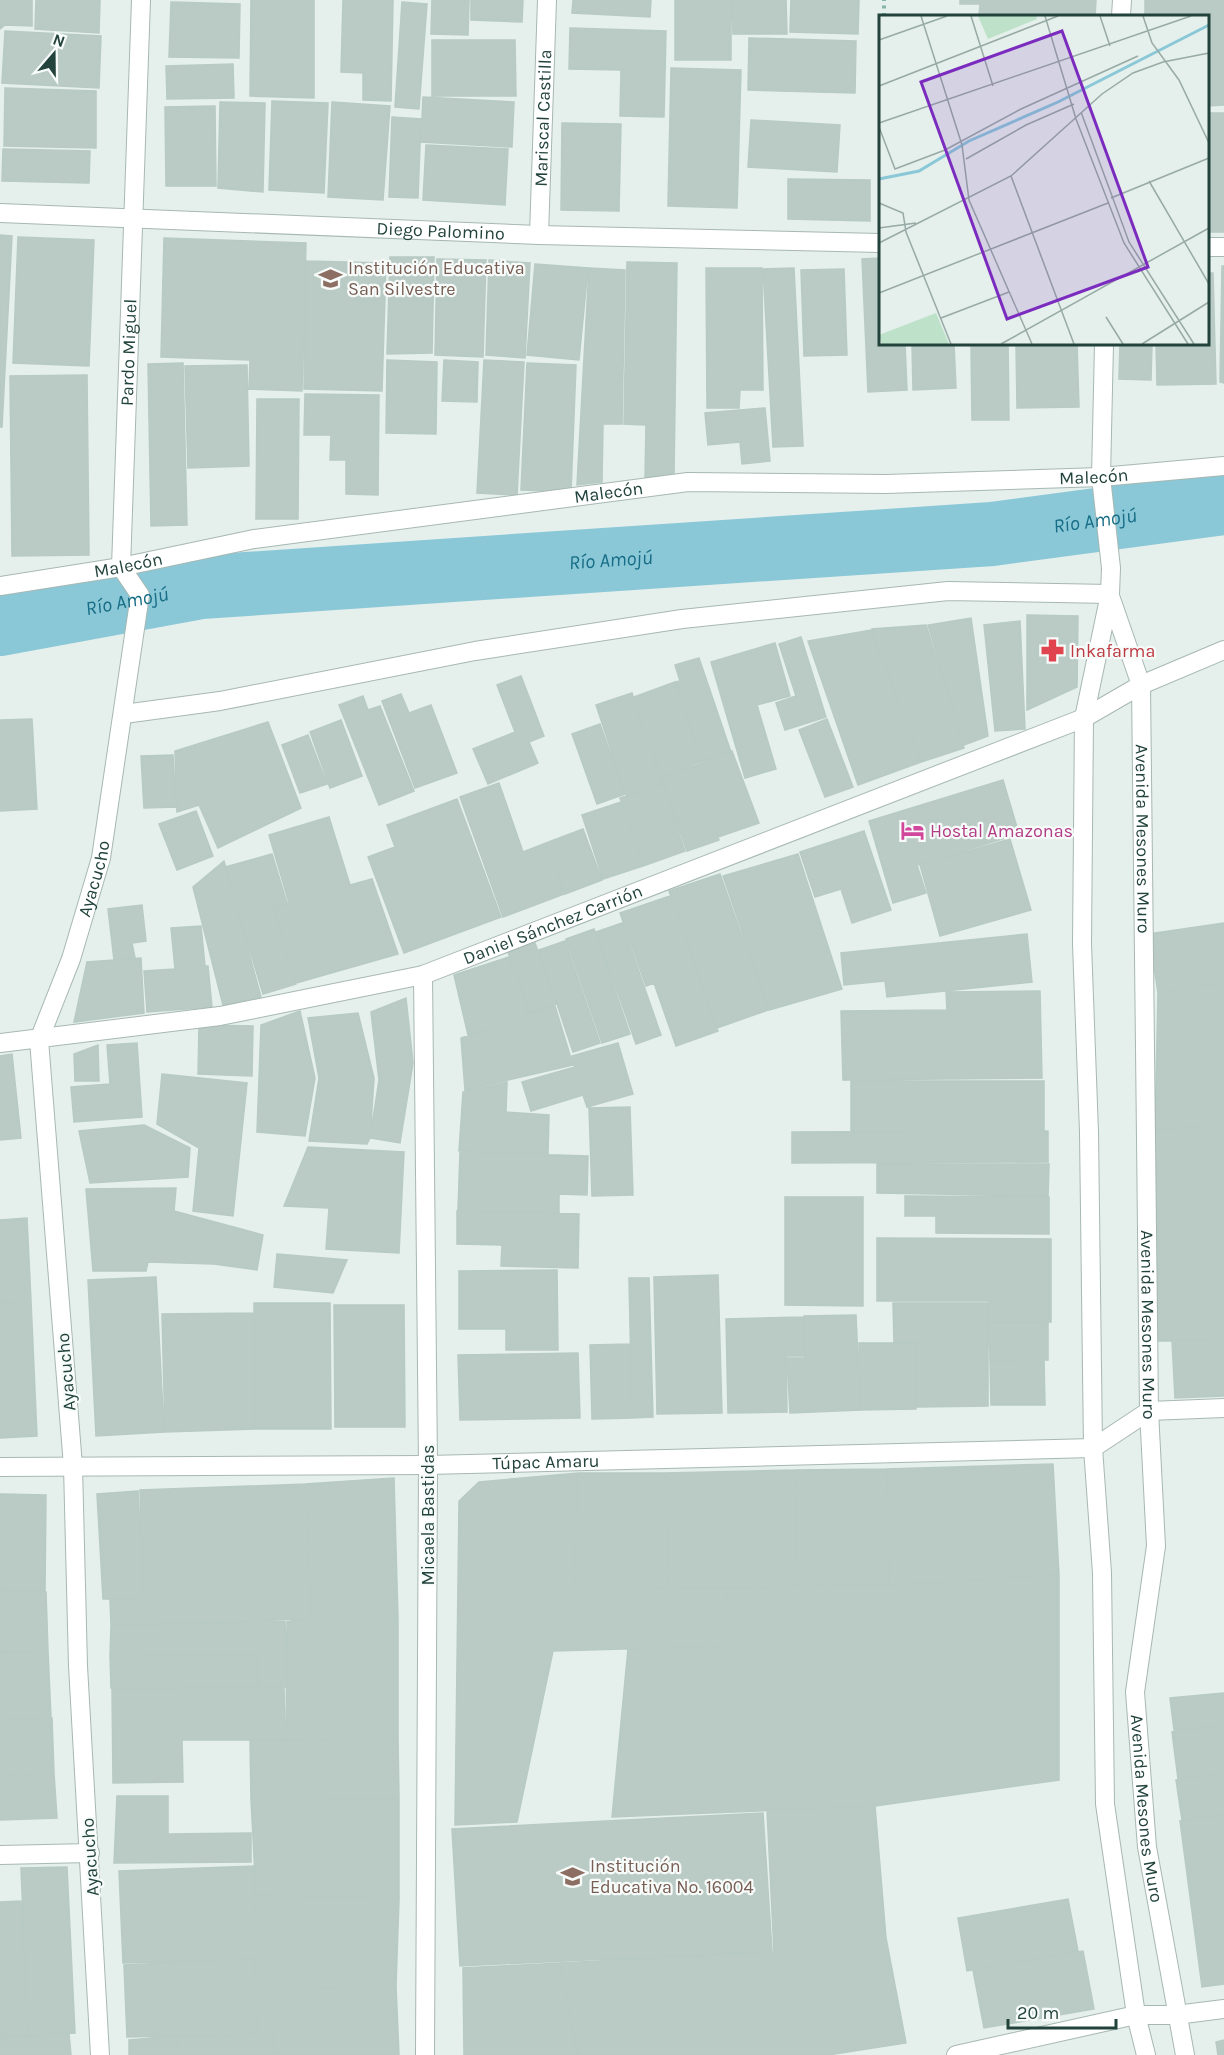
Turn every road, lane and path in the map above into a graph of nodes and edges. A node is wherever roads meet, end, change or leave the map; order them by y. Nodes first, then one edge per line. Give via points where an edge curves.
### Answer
1 (141, 0) edge
2 (547, 0) edge
3 (1122, 0) edge
4 (1121, 15) edge
5 (0, 213) edge
6 (134, 219) junction
7 (539, 235) junction
8 (879, 243) edge
9 (1104, 345) edge
10 (1224, 466) edge
11 (1101, 477) junction
12 (121, 567) junction
13 (0, 586) edge
14 (1110, 594) junction
15 (1224, 650) edge
16 (1141, 685) junction
17 (124, 707) junction
18 (1084, 718) junction
19 (423, 975) junction
20 (39, 1040) junction
21 (0, 1043) edge
22 (1224, 1408) edge
23 (1149, 1411) junction
24 (1093, 1448) junction
25 (428, 1465) junction
26 (74, 1466) junction
27 (0, 1467) edge
28 (90, 1853) junction
29 (0, 1855) edge
30 (1224, 2009) edge
31 (1136, 2015) junction
32 (1176, 2015) junction
33 (100, 2055) edge
34 (425, 2055) edge
35 (956, 2055) edge
36 (1146, 2055) edge
37 (1185, 2055) edge

1 - 6 street, Pardo Miguel
2 - 7 street, Mariscal Castilla
3 - 4 street
5 - 6 street, Diego Palomino
6 - 7 street, Diego Palomino
6 - 12 street, Pardo Miguel
7 - 8 street, Diego Palomino
9 - 11 street, Avenida Mesones Muro
10 - 11 street, Malecón
11 - 12 street, Malecón via 886,484 688,482 254,538
11 - 14 street, Avenida Mesones Muro
12 - 13 street, Malecón
12 - 17 street via 140,595
14 - 16 street, Avenida Mesones Muro
14 - 17 street via 948,591 682,619 475,651 220,701
14 - 18 street, Avenida Mesones Muro
15 - 16 street, Daniel Sánchez Carrión
16 - 18 street, Daniel Sánchez Carrión
16 - 23 street, Avenida Mesones Muro
17 - 20 street, Ayacucho via 101,858 71,959
18 - 19 street, Daniel Sánchez Carrión
18 - 24 street, Avenida Mesones Muro via 1082,944
19 - 20 street, Daniel Sánchez Carrión via 220,1016
19 - 25 street, Micaela Bastidas
20 - 21 street, Daniel Sánchez Carrión
20 - 26 street, Ayacucho
22 - 23 street
23 - 24 street
23 - 32 street, Avenida Mesones Muro via 1156,1546 1135,1692 1147,1847
24 - 25 street, Túpac Amaru
24 - 31 street, Avenida Mesones Muro via 1102,1573 1105,1804
25 - 26 street, Túpac Amaru
25 - 34 street, Micaela Bastidas
26 - 27 street, Túpac Amaru
26 - 28 street, Ayacucho via 78,1666
28 - 29 street
28 - 33 street, Ayacucho
30 - 32 street
31 - 32 street
31 - 35 street
31 - 36 street, Avenida Mesones Muro
32 - 37 street, Avenida Mesones Muro

